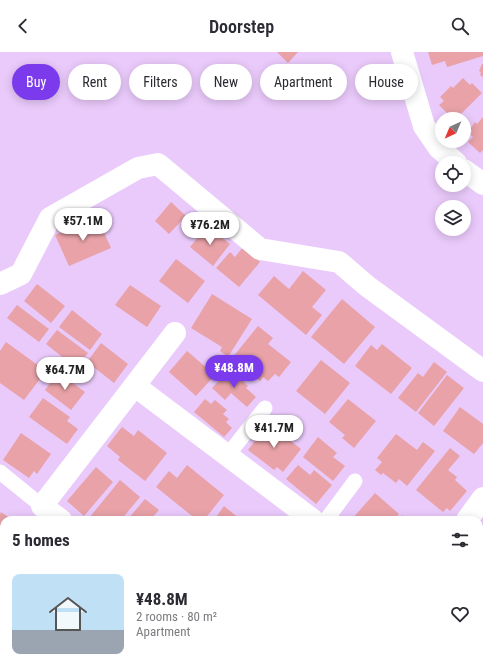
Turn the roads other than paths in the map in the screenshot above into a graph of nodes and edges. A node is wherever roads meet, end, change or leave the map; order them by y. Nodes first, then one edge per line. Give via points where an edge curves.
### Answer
1 (402, 52) edge
2 (448, 156) edge
3 (471, 175) edge
4 (483, 184) edge
5 (0, 284) edge
6 (175, 333) dead end
7 (483, 371) edge
8 (135, 386) junction
9 (265, 408) dead end
10 (227, 456) junction
11 (0, 472) edge
12 (355, 481) dead end
13 (483, 498) edge
14 (42, 506) junction
15 (56, 516) edge
16 (308, 516) edge
17 (329, 516) edge
18 (470, 516) edge

1 - 2 street via 424,126 438,148
3 - 4 street
5 - 7 street via 21,274 50,218 138,168 158,164 260,249 338,262
6 - 8 street
8 - 10 street
8 - 14 street
9 - 10 lane
10 - 16 street
11 - 14 lane
12 - 17 lane
13 - 18 street
14 - 15 street

